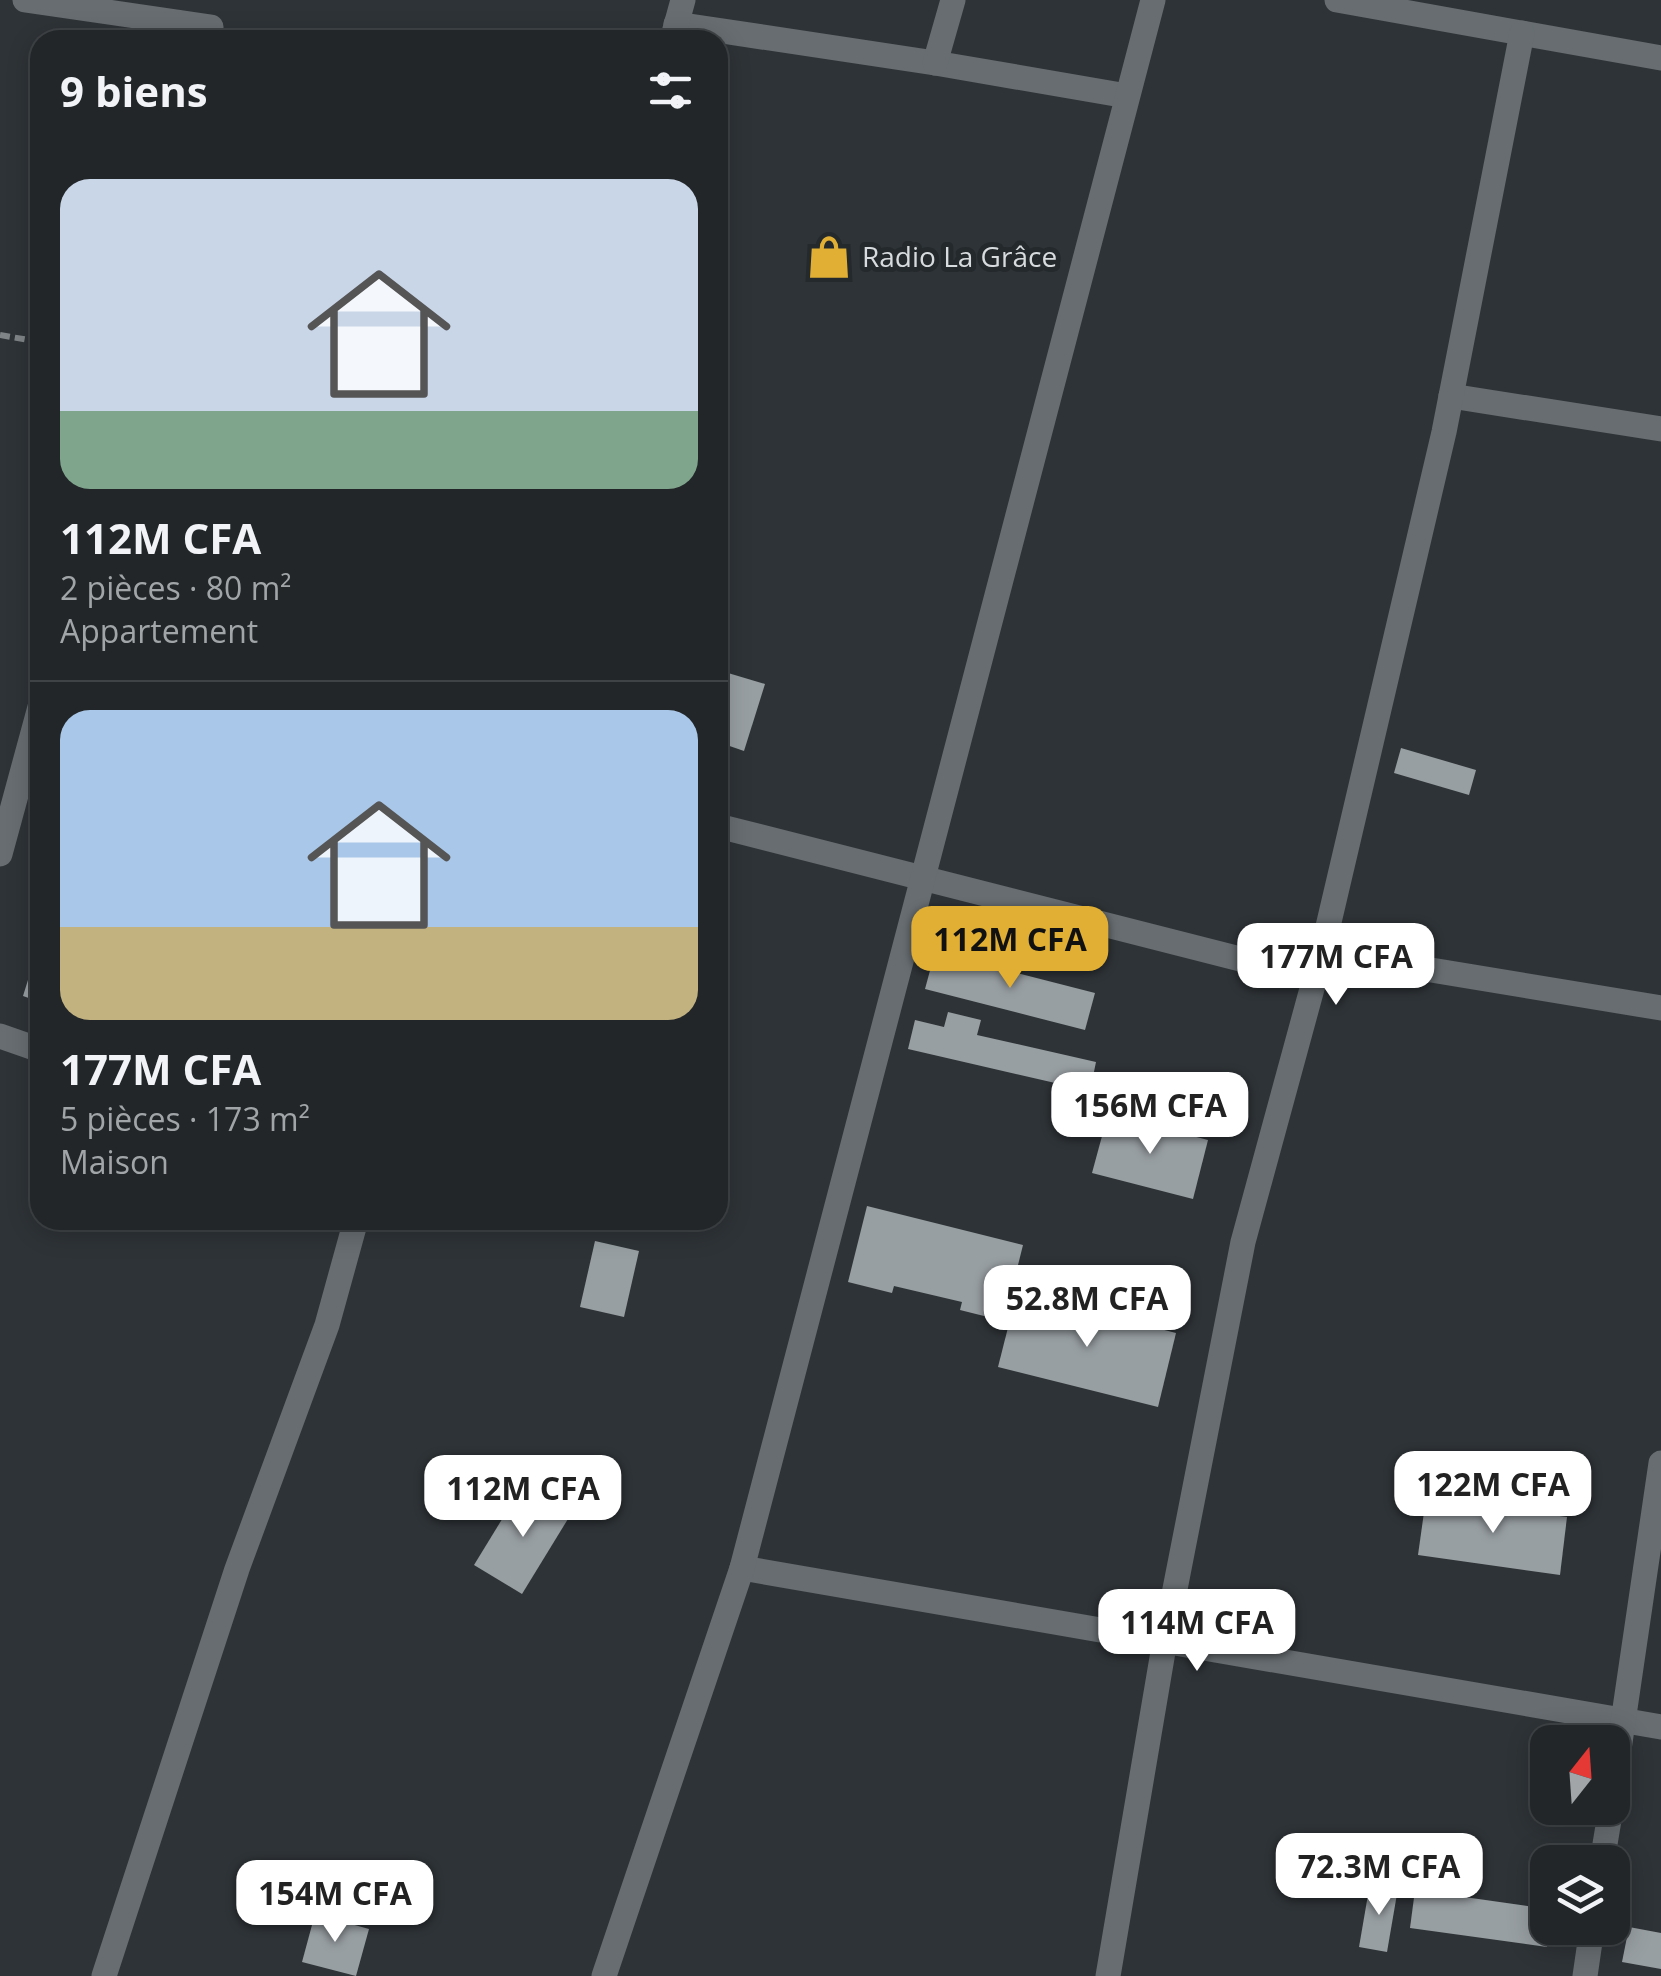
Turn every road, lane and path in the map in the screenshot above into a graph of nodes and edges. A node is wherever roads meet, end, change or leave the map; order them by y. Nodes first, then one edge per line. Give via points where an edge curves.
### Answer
1 (25, 0) edge
2 (216, 0) edge
3 (954, 0) edge
4 (1153, 0) edge
5 (1337, 0) edge
6 (677, 21) edge
7 (192, 30) edge
8 (210, 30) edge
9 (1522, 33) junction
10 (1661, 58) edge
11 (935, 63) junction
12 (1128, 96) junction
13 (0, 336) edge
14 (30, 340) edge
15 (1451, 396) junction
16 (1661, 430) edge
17 (30, 743) edge
18 (728, 829) edge
19 (0, 854) edge
20 (921, 878) junction
21 (1322, 952) junction
22 (1316, 978) junction
23 (1661, 1008) edge
24 (0, 1036) edge
25 (30, 1046) edge
26 (353, 1230) edge
27 (1661, 1464) edge
28 (742, 1568) junction
29 (1164, 1640) junction
30 (1624, 1721) junction
31 (1623, 1725) edge
32 (1661, 1727) edge
33 (1590, 1945) edge
34 (104, 1976) edge
35 (604, 1976) edge
36 (1108, 1976) edge
37 (1585, 1976) edge

1 - 7 street
2 - 8 street
3 - 11 street
4 - 12 street
5 - 9 street
6 - 11 street
9 - 10 street
9 - 15 street
11 - 12 street
12 - 20 street
13 - 14 path
15 - 16 street
15 - 21 street
17 - 19 street
18 - 20 street
20 - 22 street
20 - 28 street
21 - 22 street
21 - 23 street
22 - 29 street via 1244,1242
24 - 25 street
26 - 34 street
27 - 30 street
28 - 29 street
28 - 35 street
29 - 30 street
29 - 36 street
30 - 31 street
30 - 32 street
33 - 37 street

